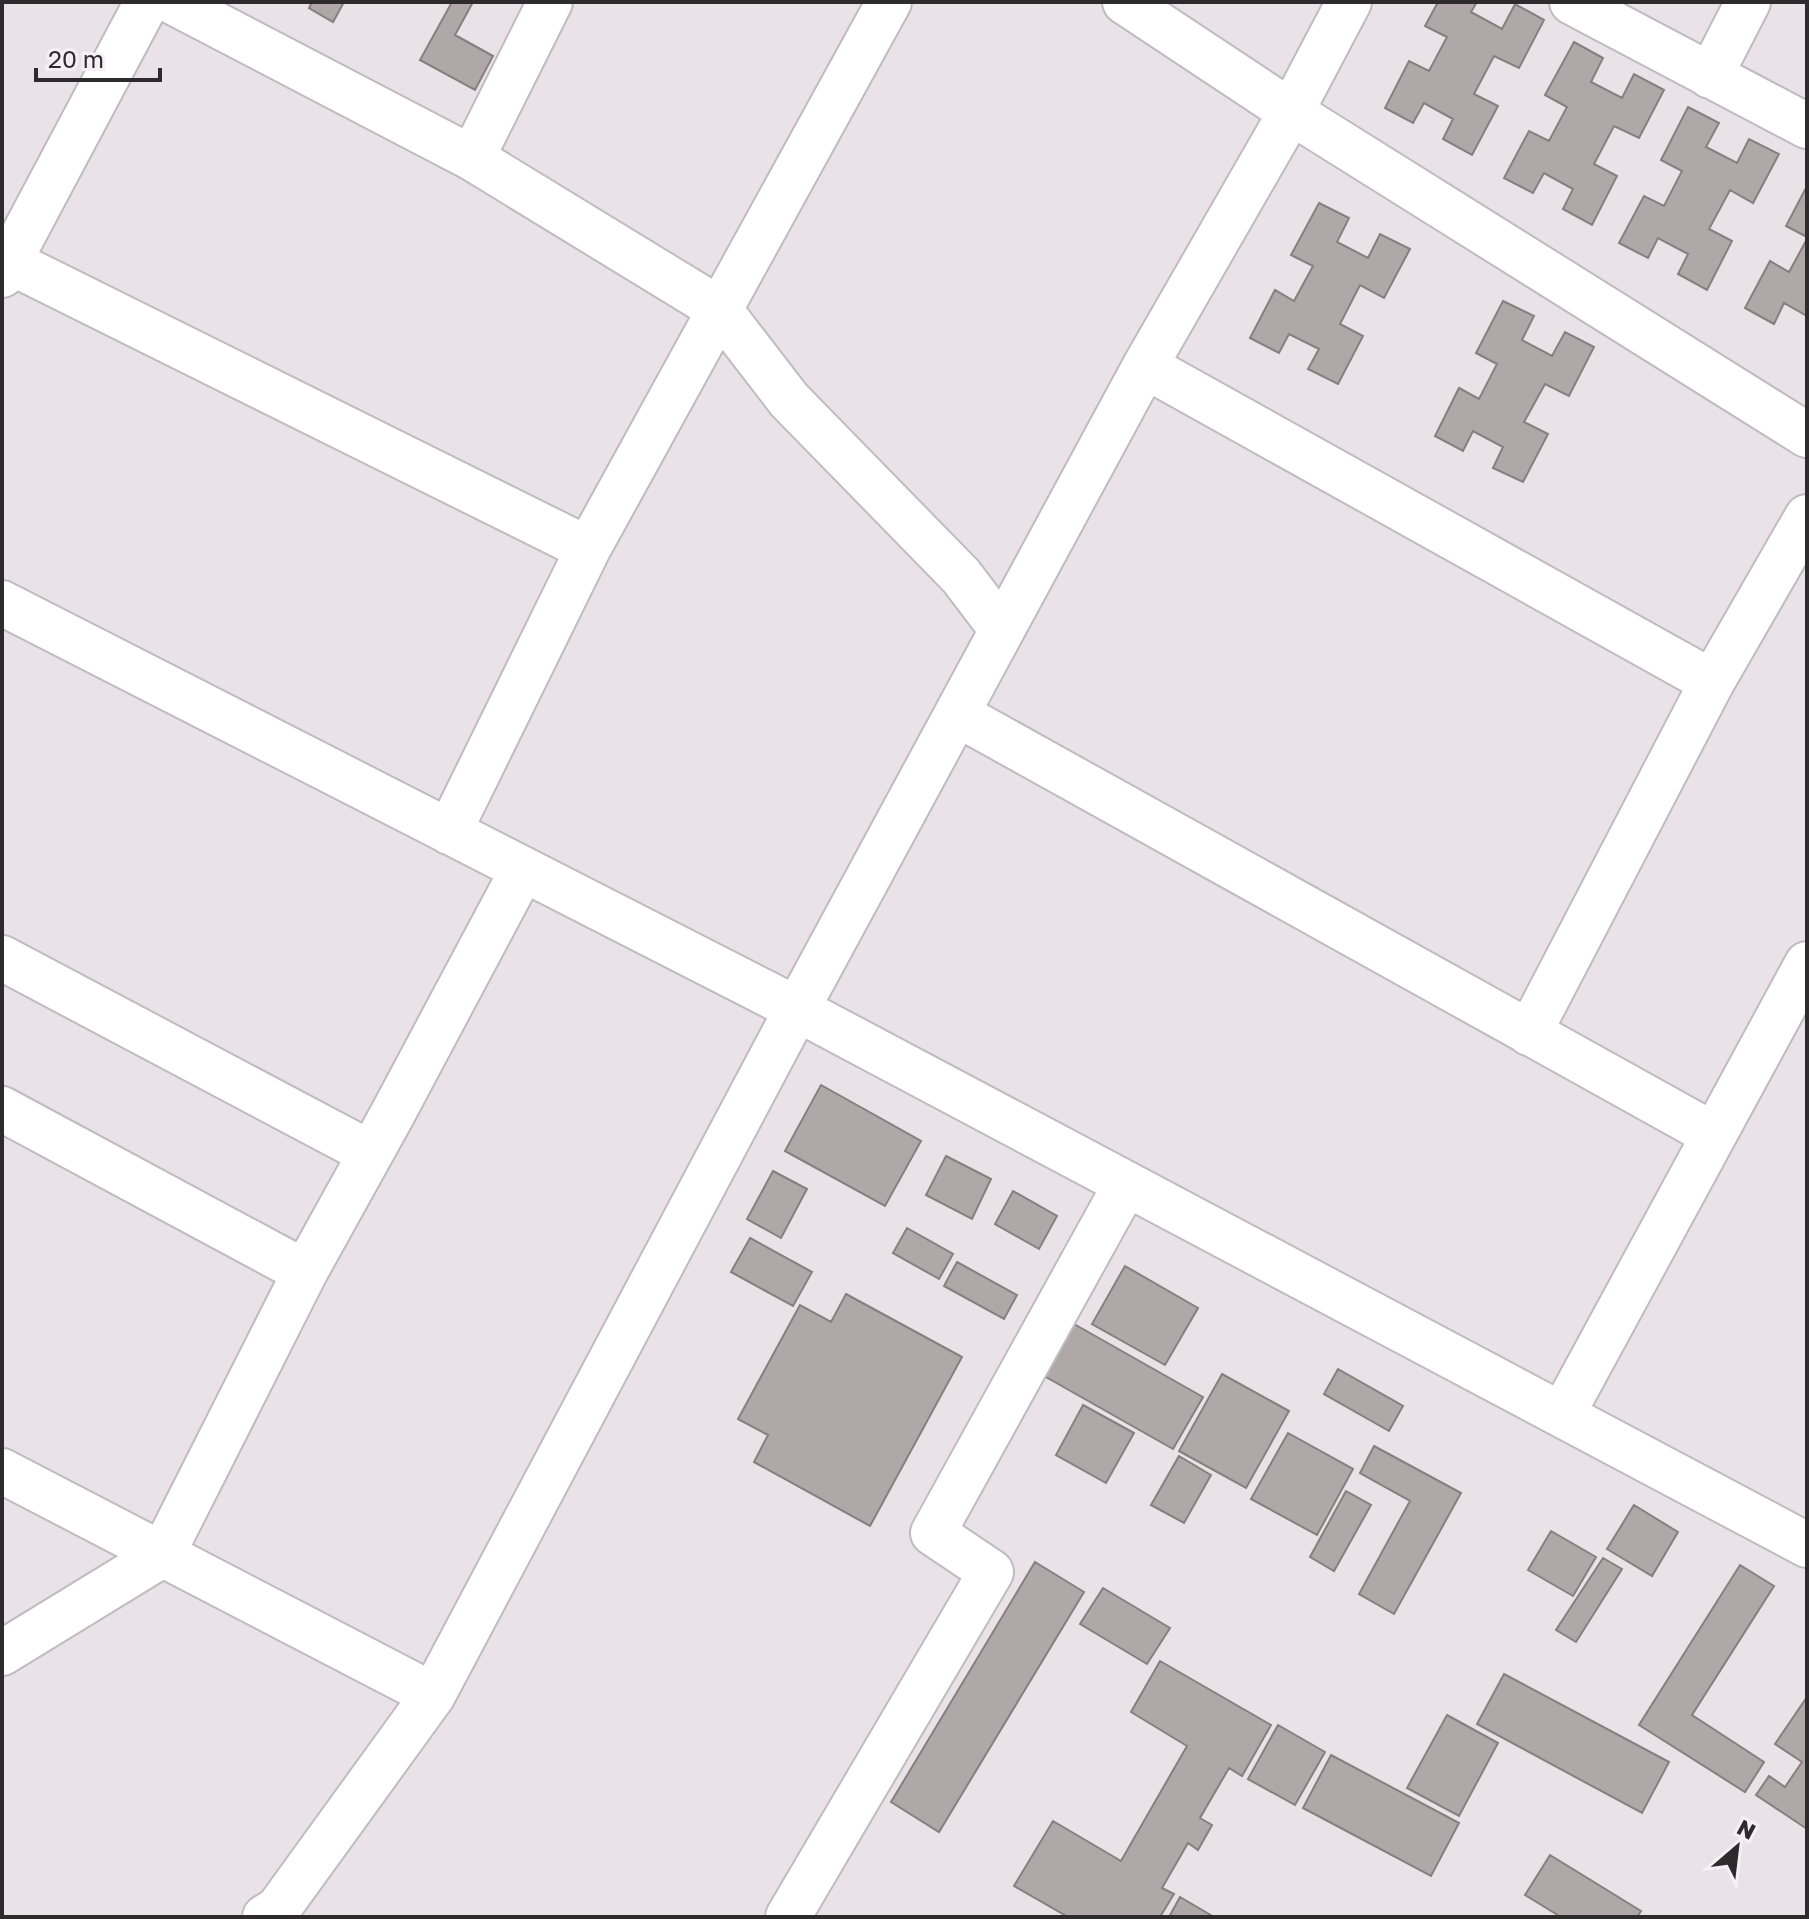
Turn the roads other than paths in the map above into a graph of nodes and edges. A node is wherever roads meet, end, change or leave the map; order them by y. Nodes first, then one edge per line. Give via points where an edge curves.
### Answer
1 (147, 2) edge
2 (173, 2) edge
3 (550, 2) edge
4 (889, 2) edge
5 (1125, 2) edge
6 (1349, 2) edge
7 (1572, 2) edge
8 (1748, 2) edge
9 (1710, 76) junction
10 (1291, 112) junction
11 (1807, 126) edge
12 (472, 158) junction
13 (4, 265) edge
14 (719, 309) junction
15 (1145, 366) junction
16 (1807, 435) edge
17 (1807, 517) edge
18 (588, 549) junction
19 (2, 603) edge
20 (1002, 630) junction
21 (1712, 682) junction
22 (957, 714) junction
23 (449, 832) junction
24 (523, 869) junction
25 (2, 958) edge
26 (1807, 964) edge
27 (797, 1009) junction
28 (1529, 1033) junction
29 (2, 1109) edge
30 (1714, 1135) junction
31 (370, 1153) junction
32 (1126, 1184) junction
33 (305, 1272) junction
34 (1562, 1415) junction
35 (2, 1471) edge
36 (1807, 1545) edge
37 (162, 1555) junction
38 (2, 1653) edge
39 (433, 1695) junction
40 (275, 1914) edge
41 (788, 1917) edge

1 - 13 street
2 - 12 street
3 - 12 street
4 - 14 street
5 - 10 street
6 - 10 street
7 - 9 street
8 - 9 street
9 - 11 street
10 - 15 street
10 - 16 street
12 - 14 street
13 - 18 street
14 - 18 street
14 - 20 street via 789,400 961,576
15 - 20 street
15 - 21 street
17 - 21 street
18 - 23 street
19 - 23 street
20 - 22 street
21 - 28 street
22 - 27 street
22 - 28 street
23 - 24 street
24 - 27 street
24 - 31 street
25 - 31 street
26 - 30 street
27 - 32 street
27 - 39 street
28 - 30 street
29 - 33 street
30 - 34 street
31 - 33 street
32 - 34 street
32 - 41 street via 933,1533 991,1572
33 - 37 street
34 - 36 street
35 - 37 street
37 - 38 street
37 - 39 street
39 - 40 street

